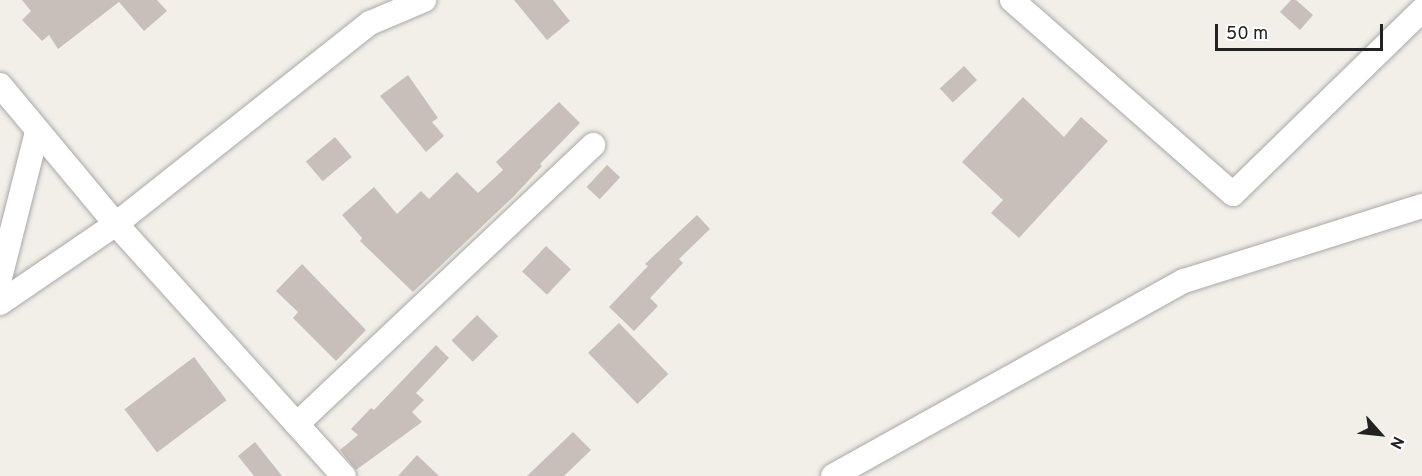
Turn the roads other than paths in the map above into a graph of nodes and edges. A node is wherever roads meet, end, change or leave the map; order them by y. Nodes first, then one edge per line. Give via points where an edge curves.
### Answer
1 (424, 0) edge
2 (1015, 1) edge
3 (1422, 10) edge
4 (0, 85) edge
5 (37, 132) junction
6 (594, 145) dead end
7 (1422, 206) edge
8 (116, 224) junction
9 (0, 278) edge
10 (0, 303) edge
11 (297, 424) junction
12 (344, 476) edge
13 (833, 476) edge

1 - 8 street via 370,23
2 - 3 street via 1233,194
4 - 5 street
5 - 8 street
5 - 9 street
6 - 11 street
7 - 13 street via 1184,281
8 - 10 street
8 - 11 street
11 - 12 street

